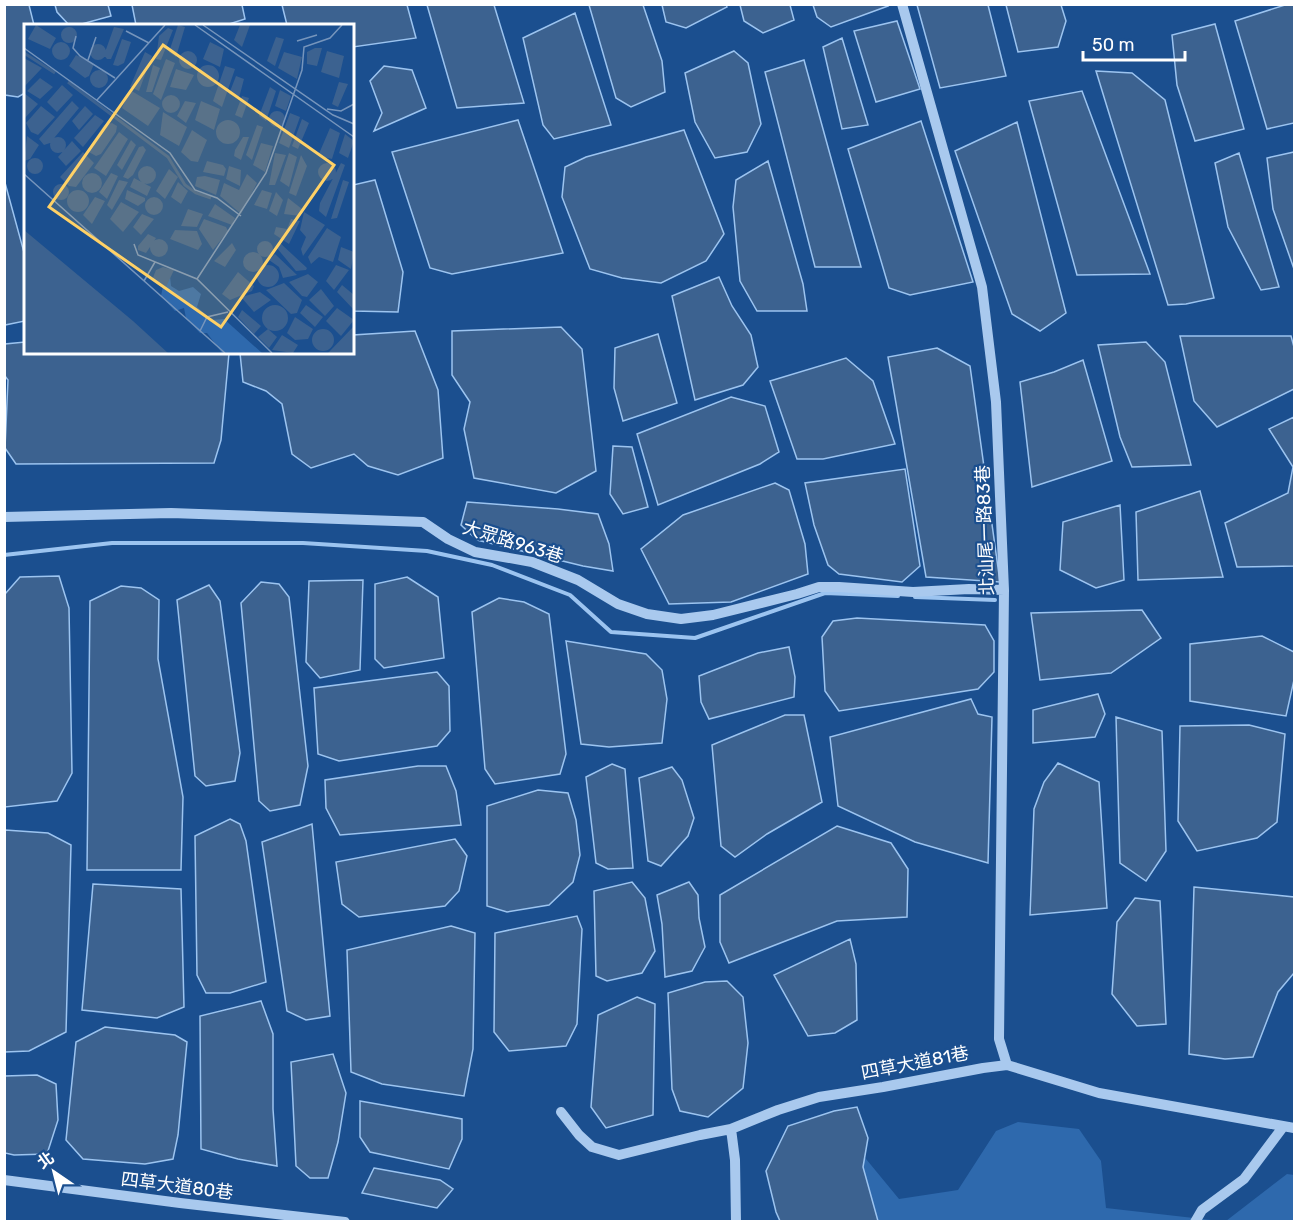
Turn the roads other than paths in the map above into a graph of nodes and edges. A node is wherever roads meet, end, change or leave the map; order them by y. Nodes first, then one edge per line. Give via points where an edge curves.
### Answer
1 (902, 4) edge
2 (4, 517) edge
3 (1004, 591) junction
4 (1007, 1065) junction
5 (561, 1112) dead end
6 (1289, 1127) edge
7 (731, 1129) junction
8 (4, 1180) edge
9 (345, 1221) edge
10 (736, 1221) edge
11 (1195, 1221) edge

1 - 3 lane, 北汕尾一路83巷 via 982,287 996,402
2 - 3 lane, 大眾路963巷 via 171,513 423,522 475,552 532,562 578,580 618,604 681,620 819,587
3 - 4 lane, 北汕尾一路83巷 via 999,1039
4 - 6 lane, 四草大道81巷 via 1099,1093
4 - 7 lane, 四草大道81巷 via 819,1097
5 - 7 lane, 四草大道81巷 via 592,1147 619,1155
6 - 11 lane via 1244,1179 1202,1210
7 - 10 lane
8 - 9 lane, 四草大道80巷

